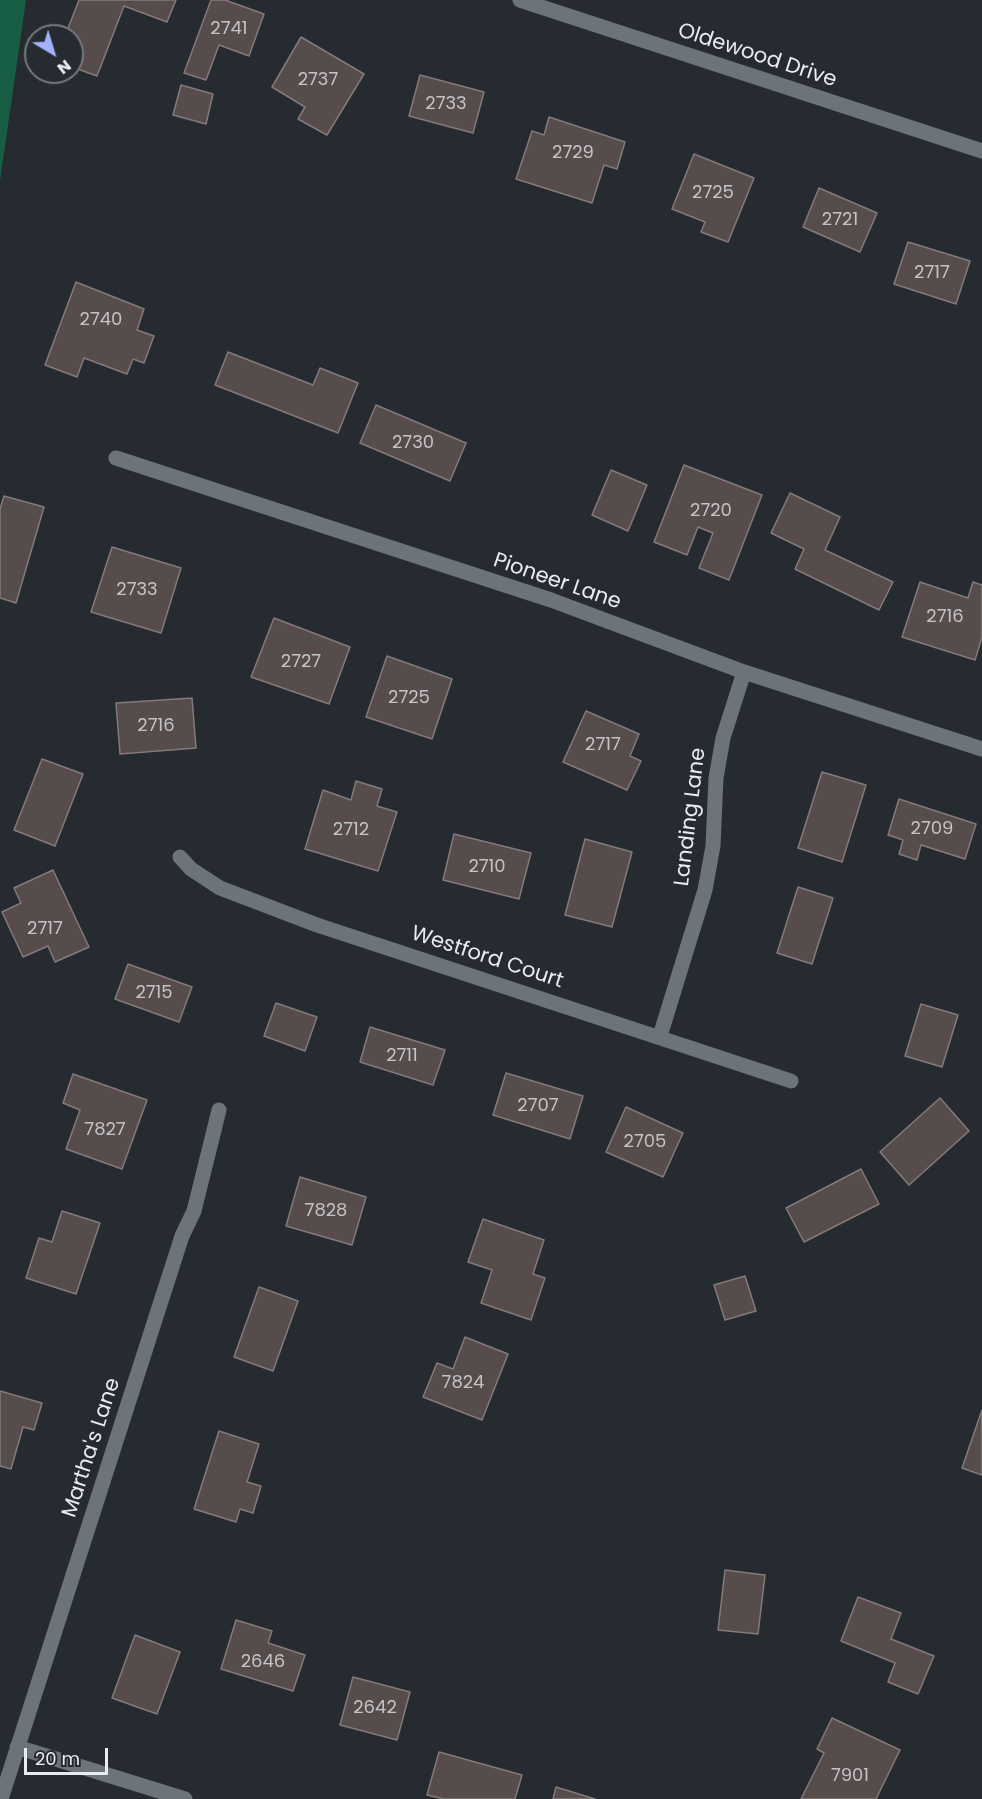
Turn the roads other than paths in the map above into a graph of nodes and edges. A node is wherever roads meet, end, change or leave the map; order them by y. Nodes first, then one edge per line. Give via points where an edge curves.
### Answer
1 (520, 0) edge
2 (982, 152) edge
3 (116, 458) dead end
4 (744, 672) junction
5 (982, 749) edge
6 (180, 857) dead end
7 (660, 1036) junction
8 (791, 1081) dead end
9 (219, 1110) dead end
10 (17, 1747) junction
11 (1, 1799) edge
12 (186, 1799) edge

1 - 2 street, Oldewood Drive
3 - 4 street, Pioneer Lane via 551,600
4 - 5 street, Pioneer Lane
4 - 7 street, Landing Lane via 723,738 705,890
6 - 7 street, Westford Court via 220,888 317,925
7 - 8 street, Westford Court
9 - 10 street, Martha's Lane via 194,1211 178,1247
10 - 11 street, Martha's Lane
10 - 12 street

